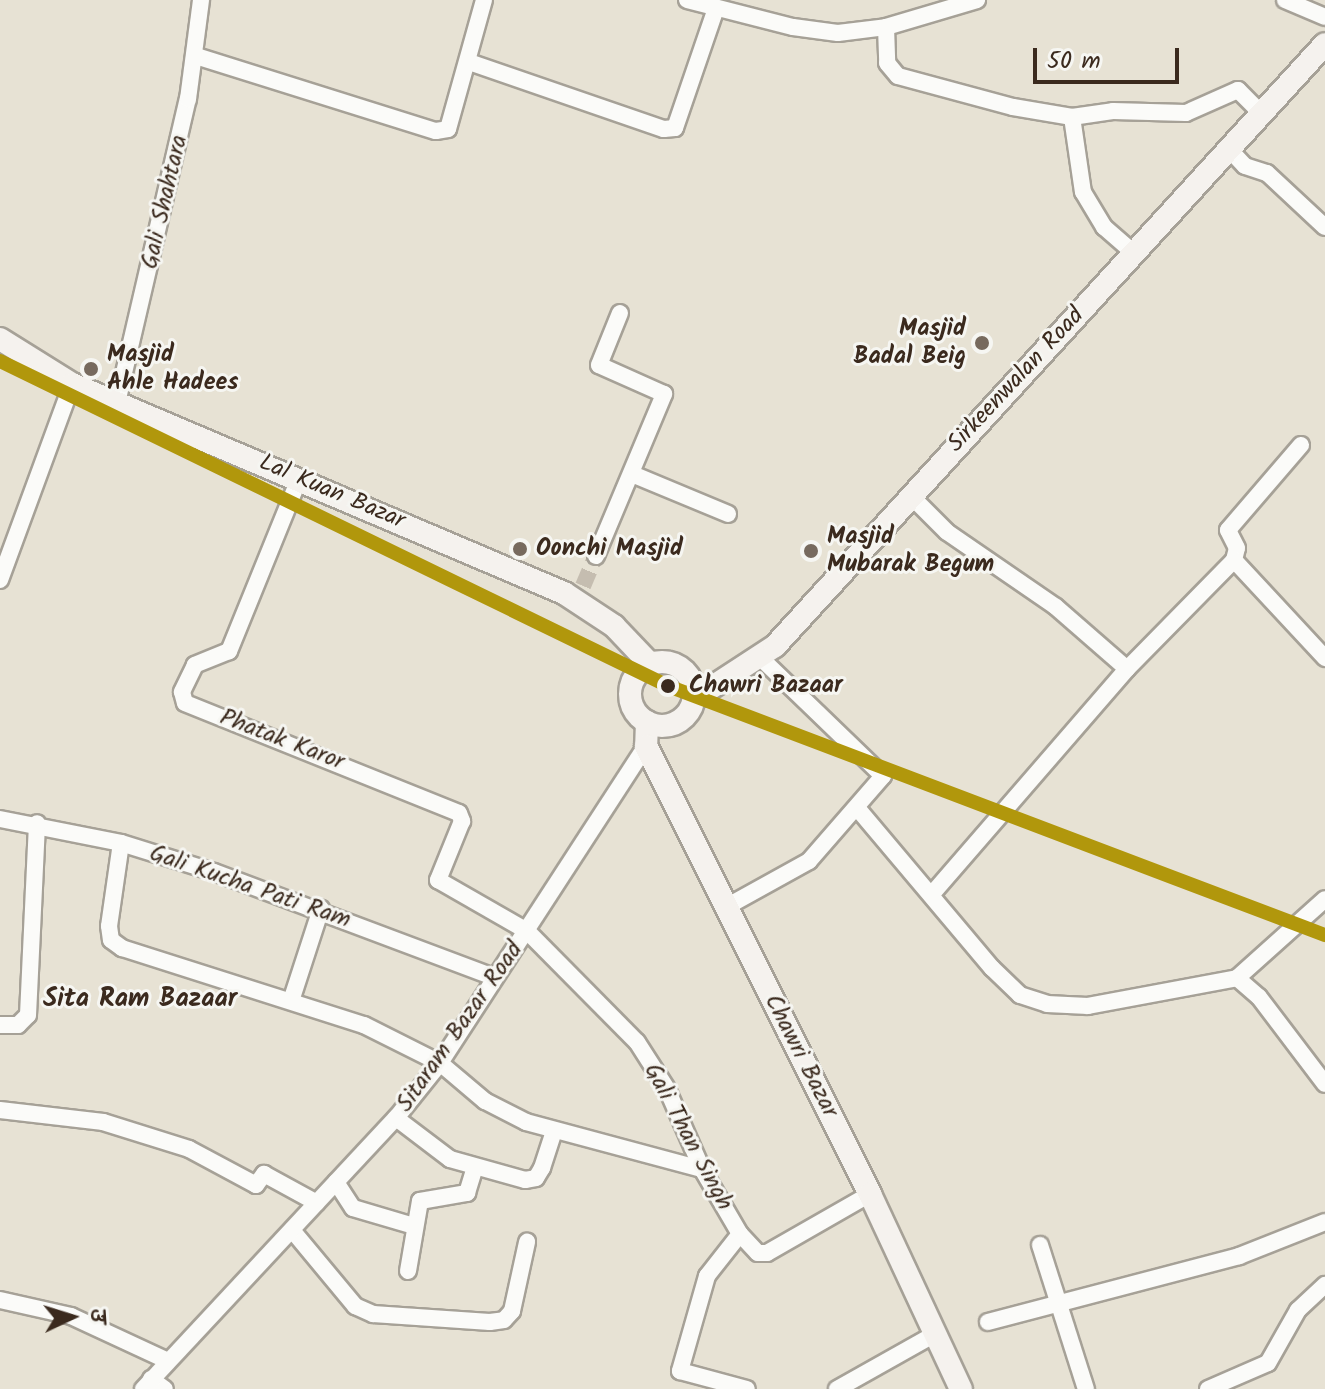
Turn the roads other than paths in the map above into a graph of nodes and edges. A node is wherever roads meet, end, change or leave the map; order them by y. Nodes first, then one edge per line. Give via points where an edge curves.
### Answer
1 (201, 0) edge
2 (484, 0) edge
3 (687, 0) edge
4 (977, 0) edge
5 (1285, 0) edge
6 (716, 8) junction
7 (1325, 17) edge
8 (886, 27) junction
9 (1325, 44) edge
10 (196, 56) junction
11 (469, 62) junction
12 (1262, 114) junction
13 (1072, 117) junction
14 (1229, 149) junction
15 (1325, 227) edge
16 (1134, 253) junction
17 (620, 313) dead end
18 (0, 339) edge
19 (72, 384) junction
20 (117, 403) junction
21 (1301, 445) dead end
22 (632, 474) junction
23 (299, 479) junction
24 (910, 495) junction
25 (728, 514) dead end
26 (596, 556) tunnel mouth
27 (1234, 560) junction
28 (0, 580) edge
29 (761, 658) junction
30 (1325, 658) edge
31 (651, 665) junction
32 (1127, 669) junction
33 (694, 699) junction
34 (647, 722) junction
35 (646, 746) junction
36 (858, 809) junction
37 (0, 819) edge
38 (37, 823) junction
39 (121, 843) junction
40 (932, 894) junction
41 (1325, 899) edge
42 (726, 907) junction
43 (321, 909) junction
44 (527, 931) junction
45 (493, 977) junction
46 (1237, 978) junction
47 (292, 998) junction
48 (0, 1025) edge
49 (440, 1063) junction
50 (1325, 1084) edge
51 (0, 1110) edge
52 (396, 1118) junction
53 (554, 1132) junction
54 (702, 1169) junction
55 (474, 1170) junction
56 (336, 1182) junction
57 (870, 1194) junction
58 (317, 1203) junction
59 (1325, 1222) edge
60 (414, 1226) junction
61 (292, 1230) junction
62 (740, 1234) junction
63 (527, 1242) dead end
64 (1040, 1245) dead end
65 (408, 1271) dead end
66 (1325, 1285) edge
67 (0, 1300) edge
68 (1057, 1303) junction
69 (988, 1322) dead end
70 (935, 1334) junction
71 (168, 1361) junction
72 (153, 1386) edge
73 (747, 1389) edge
74 (837, 1389) edge
75 (961, 1389) edge
76 (1086, 1389) edge
77 (1208, 1389) edge

1 - 10 street, Gali Shahtara
2 - 11 street
3 - 6 street
4 - 8 street
5 - 7 street
6 - 8 street via 838,33
6 - 11 street via 675,128 664,129
8 - 13 street via 887,63 898,76
9 - 12 street, Sirkeenwalan Road
10 - 11 street via 436,131 448,129 455,119
10 - 20 street, Gali Shahtara
12 - 13 street via 1238,90 1186,113 1113,111
12 - 14 street, Sirkeenwalan Road
13 - 16 street via 1083,192 1104,227
14 - 15 street via 1245,166 1267,173
14 - 16 street, Sirkeenwalan Road
16 - 24 street, Sirkeenwalan Road
17 - 22 street via 599,365 664,394
18 - 19 street, Lal Kuan Bazar
19 - 20 street, Lal Kuan Bazar
19 - 28 street
20 - 23 street, Lal Kuan Bazar
21 - 27 street via 1228,530 1237,548
22 - 25 street
22 - 26 street
23 - 31 street, Lal Kuan Bazar via 579,594
23 - 44 street, Phatak Karor via 229,651 195,665 182,698 459,813 462,821 438,880
24 - 29 street, Sirkeenwalan Road
24 - 32 street via 947,532 1056,607
27 - 30 street
27 - 32 street
29 - 33 street, Sirkeenwalan Road
29 - 36 street via 881,771 882,782
31 - 33 street via 683,670
31 - 34 street via 631,689 635,710
32 - 40 street
33 - 34 street via 674,724
34 - 35 street, Chawri Bazar
35 - 42 street, Chawri Bazar
35 - 44 street, Sitaram Bazar Road
36 - 40 street
36 - 42 street via 809,861
37 - 38 street, Gali Kucha Pati Ram
38 - 39 street, Gali Kucha Pati Ram
38 - 48 street via 28,1015 25,1023
39 - 43 street, Gali Kucha Pati Ram
39 - 47 street via 111,940 122,948
40 - 46 street via 1020,995 1047,1004 1088,1006
41 - 46 street
42 - 57 street, Chawri Bazar
43 - 45 street, Gali Kucha Pati Ram
43 - 47 street
44 - 45 street, Sitaram Bazar Road
44 - 54 street, Gali Than Singh via 637,1042 667,1089
45 - 49 street, Sitaram Bazar Road
46 - 50 street via 1259,997
47 - 49 street via 364,1025
49 - 52 street, Sitaram Bazar Road
49 - 53 street via 485,1101
51 - 58 street via 103,1122 189,1149 256,1185 264,1174
52 - 55 street via 450,1159
52 - 56 street, Sitaram Bazar Road
53 - 54 street
53 - 55 street via 536,1178
54 - 62 street, Gali Than Singh
55 - 60 street via 467,1193 420,1201
56 - 58 street, Sitaram Bazar Road
56 - 60 street via 353,1208
57 - 62 street, Gali Than Singh via 767,1253 758,1253
57 - 70 street, Chawri Bazar
58 - 61 street, Sitaram Bazar Road
59 - 68 street via 1239,1256
60 - 65 street
61 - 63 street via 355,1306 373,1314 490,1322 504,1320 512,1311
61 - 71 street, Sitaram Bazar Road
62 - 73 street via 707,1276 680,1371
64 - 68 street
66 - 77 street via 1298,1310 1268,1363
67 - 71 street via 71,1316
68 - 69 street
68 - 76 street
70 - 74 street
70 - 75 street, Chawri Bazar
71 - 72 street, Sitaram Bazar Road

